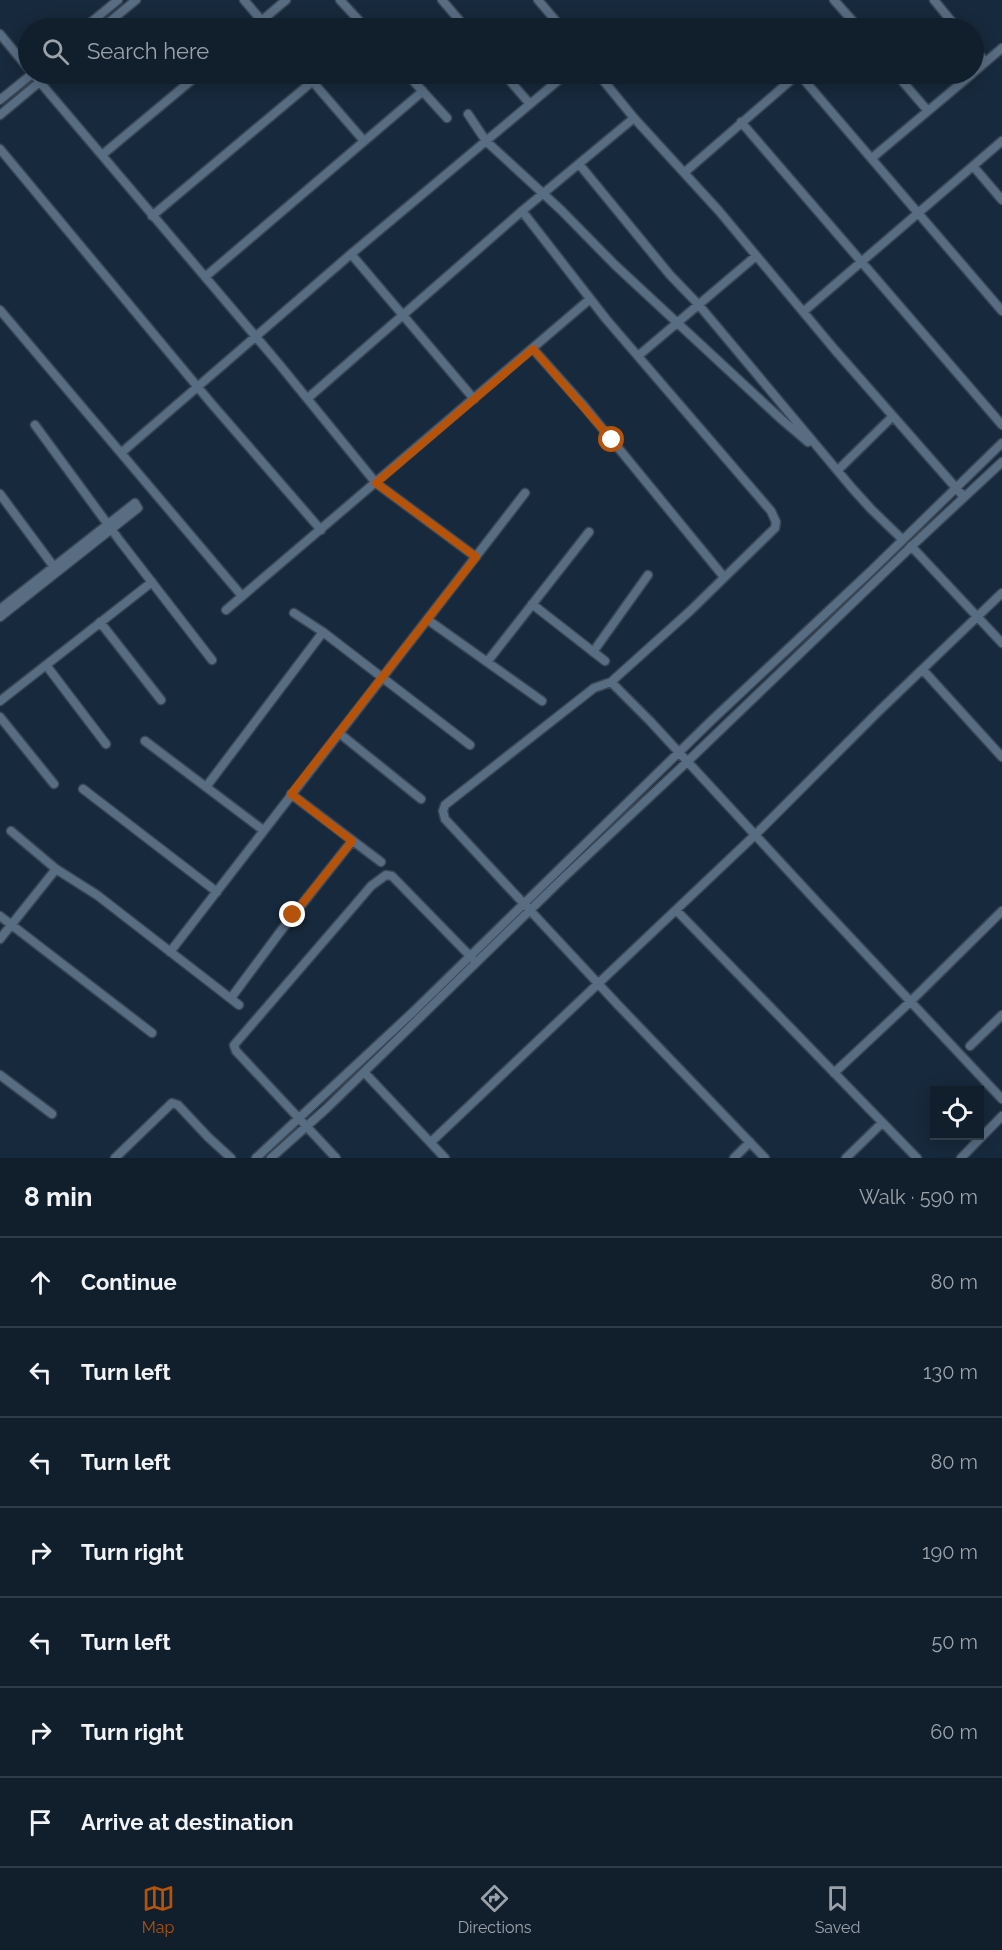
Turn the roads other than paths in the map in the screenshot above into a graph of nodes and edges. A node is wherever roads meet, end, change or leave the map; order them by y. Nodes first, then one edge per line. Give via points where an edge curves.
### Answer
1 (118, 0) edge
2 (136, 0) edge
3 (244, 0) edge
4 (286, 0) edge
5 (340, 0) edge
6 (442, 0) edge
7 (538, 0) edge
8 (834, 0) edge
9 (934, 0) edge
10 (96, 18) edge
11 (114, 18) edge
12 (258, 18) edge
13 (270, 18) edge
14 (357, 18) edge
15 (457, 18) edge
16 (553, 18) edge
17 (848, 18) edge
18 (949, 18) edge
19 (0, 34) edge
20 (1002, 48) edge
21 (18, 56) edge
22 (984, 60) edge
23 (986, 62) joint
24 (20, 84) edge
25 (36, 84) edge
26 (43, 84) edge
27 (187, 84) edge
28 (309, 84) edge
29 (316, 84) edge
30 (416, 84) edge
31 (513, 84) edge
32 (554, 84) edge
33 (606, 84) edge
34 (787, 84) edge
35 (808, 84) edge
36 (905, 84) edge
37 (960, 84) edge
38 (423, 91) junction
39 (0, 100) edge
40 (530, 104) junction
41 (928, 111) junction
42 (468, 114) dead end
43 (0, 115) edge
44 (447, 118) dead end
45 (634, 118) junction
46 (741, 122) junction
47 (364, 141) junction
48 (486, 141) junction
49 (1002, 141) edge
50 (0, 149) edge
51 (102, 155) junction
52 (872, 158) junction
53 (579, 164) junction
54 (973, 166) junction
55 (685, 172) junction
56 (542, 195) junction
57 (1002, 200) edge
58 (522, 211) junction
59 (918, 213) junction
60 (152, 216) junction
61 (351, 254) junction
62 (756, 256) junction
63 (861, 262) junction
64 (205, 277) junction
65 (590, 298) junction
66 (698, 304) junction
67 (0, 310) edge
68 (1002, 311) edge
69 (803, 312) junction
70 (403, 315) junction
71 (677, 322) junction
72 (256, 336) junction
73 (533, 349) junction
74 (638, 356) junction
75 (197, 387) junction
76 (308, 398) junction
77 (474, 399) junction
78 (892, 417) junction
79 (35, 425) dead end
80 (1002, 425) edge
81 (1002, 443) edge
82 (121, 453) junction
83 (825, 455) junction
84 (1002, 462) edge
85 (838, 470) junction
86 (376, 483) junction
87 (956, 488) junction
88 (525, 493) dead end
89 (0, 495) edge
90 (964, 497) junction
91 (110, 527) junction
92 (321, 530) junction
93 (589, 532) dead end
94 (903, 540) junction
95 (911, 546) junction
96 (476, 557) junction
97 (56, 569) junction
98 (648, 575) dead end
99 (724, 577) junction
100 (152, 582) junction
101 (1002, 592) edge
102 (242, 596) junction
103 (532, 604) junction
104 (226, 610) dead end
105 (1, 613) edge
106 (294, 613) dead end
107 (978, 617) junction
108 (428, 620) junction
109 (100, 622) junction
110 (323, 632) junction
111 (1002, 643) edge
112 (593, 651) junction
113 (212, 660) dead end
114 (606, 661) dead end
115 (487, 662) junction
116 (46, 666) junction
117 (922, 670) junction
118 (382, 678) junction
119 (611, 682) junction
120 (161, 700) dead end
121 (0, 701) edge
122 (542, 701) dead end
123 (0, 717) edge
124 (339, 733) junction
125 (145, 741) dead end
126 (106, 744) dead end
127 (470, 745) dead end
128 (680, 752) junction
129 (1002, 757) edge
130 (688, 762) junction
131 (54, 784) dead end
132 (206, 787) junction
133 (83, 789) dead end
134 (291, 794) junction
135 (421, 798) dead end
136 (263, 830) junction
137 (11, 831) dead end
138 (755, 835) junction
139 (352, 841) junction
140 (381, 862) dead end
141 (56, 869) junction
142 (217, 892) junction
143 (524, 902) junction
144 (531, 910) junction
145 (676, 910) junction
146 (1002, 911) edge
147 (0, 916) edge
148 (11, 924) junction
149 (0, 939) edge
150 (170, 952) junction
151 (470, 956) junction
152 (477, 963) junction
153 (598, 983) junction
154 (231, 998) junction
155 (910, 1002) junction
156 (239, 1005) dead end
157 (1002, 1015) edge
158 (152, 1034) dead end
159 (970, 1046) dead end
160 (364, 1072) junction
161 (834, 1073) junction
162 (0, 1075) edge
163 (1002, 1099) edge
164 (52, 1114) dead end
165 (1002, 1116) edge
166 (298, 1117) junction
167 (882, 1123) junction
168 (307, 1126) junction
169 (431, 1142) junction
170 (750, 1142) junction
171 (115, 1158) edge
172 (231, 1158) edge
173 (256, 1158) edge
174 (271, 1158) edge
175 (336, 1158) edge
176 (445, 1158) edge
177 (734, 1158) edge
178 (765, 1158) edge
179 (846, 1158) edge
180 (917, 1158) edge
181 (961, 1158) edge

1 - 10 street
2 - 11 street
3 - 12 street
4 - 13 street
5 - 14 street
6 - 15 street
7 - 16 street
8 - 17 street
9 - 18 street
19 - 21 street
20 - 23 street
22 - 23 street
24 - 39 street
25 - 43 street
26 - 51 street
27 - 51 street
28 - 60 street
29 - 47 street
30 - 38 street
31 - 40 street
32 - 40 street
33 - 45 street
34 - 46 street
35 - 52 street
36 - 41 street
37 - 41 street
38 - 44 street
38 - 47 street
40 - 48 street
41 - 52 street
42 - 48 street
45 - 53 street
45 - 55 street
46 - 55 street
46 - 63 street
47 - 64 street
48 - 56 street
48 - 61 street
49 - 54 street
50 - 75 street
51 - 60 street
52 - 59 street
53 - 56 street
53 - 66 street
54 - 57 street
54 - 59 street
55 - 62 street
56 - 58 street
56 - 71 street
58 - 65 street
58 - 70 street
59 - 63 street
59 - 68 street
60 - 64 street
61 - 70 street
61 - 72 street
62 - 66 street
62 - 69 street
63 - 69 street
63 - 80 street
64 - 72 street
65 - 73 street
65 - 74 street
66 - 71 street
66 - 83 street
67 - 82 street
69 - 78 street
70 - 76 street
70 - 77 street
71 - 74 street
71 - 83 street via 781,420
72 - 75 street
72 - 76 street
73 - 77 street
73 - 99 street
74 - 99 street via 771,511 776,522 775,528
75 - 82 street
75 - 92 street
76 - 86 street
77 - 86 street
78 - 85 street
78 - 87 street
79 - 91 street
81 - 87 street
82 - 102 street
83 - 85 street
84 - 90 street
85 - 94 street
86 - 92 street
86 - 96 street
87 - 90 street
87 - 94 street
88 - 96 street
89 - 97 street
90 - 95 street
91 - 97 street
91 - 100 street
92 - 102 street
93 - 103 street
94 - 128 street
95 - 107 street
95 - 130 street
96 - 108 street
97 - 105 street
98 - 112 street
99 - 119 street
100 - 109 street
100 - 113 street
101 - 107 street
102 - 104 street
103 - 112 street
103 - 115 street
106 - 110 street
107 - 111 street
107 - 117 street
108 - 115 street
108 - 118 street
109 - 116 street
109 - 120 street
110 - 118 street
110 - 132 street
112 - 114 street
115 - 122 street
116 - 121 street
116 - 126 street
117 - 129 street
117 - 138 street
118 - 124 street
118 - 127 street
119 - 128 street
119 - 143 street via 594,688 445,805 445,819
123 - 131 street
124 - 134 street
124 - 135 street
125 - 132 street
128 - 130 street
128 - 143 street
130 - 138 street
130 - 144 street
132 - 136 street
133 - 142 street
134 - 136 street
134 - 139 street
136 - 142 street
137 - 141 street
138 - 145 street
138 - 155 street
139 - 140 street
139 - 154 street
141 - 148 street
141 - 150 street via 97,895
142 - 150 street
143 - 144 street
143 - 151 street
144 - 152 street
144 - 153 street
145 - 153 street
145 - 161 street
146 - 155 street
147 - 148 street
148 - 149 street
148 - 158 street
150 - 154 street
151 - 152 street
151 - 166 street
151 - 166 street via 392,876 386,875 371,886 234,1046
152 - 160 street
153 - 169 street
153 - 170 street
154 - 156 street
155 - 161 street
155 - 163 street
157 - 159 street
160 - 168 street
160 - 169 street
161 - 167 street
162 - 164 street
165 - 181 street
166 - 168 street
166 - 173 street
167 - 179 street
167 - 180 street
168 - 174 street
168 - 175 street
169 - 176 street
170 - 177 street
170 - 178 street
171 - 172 street via 172,1103

